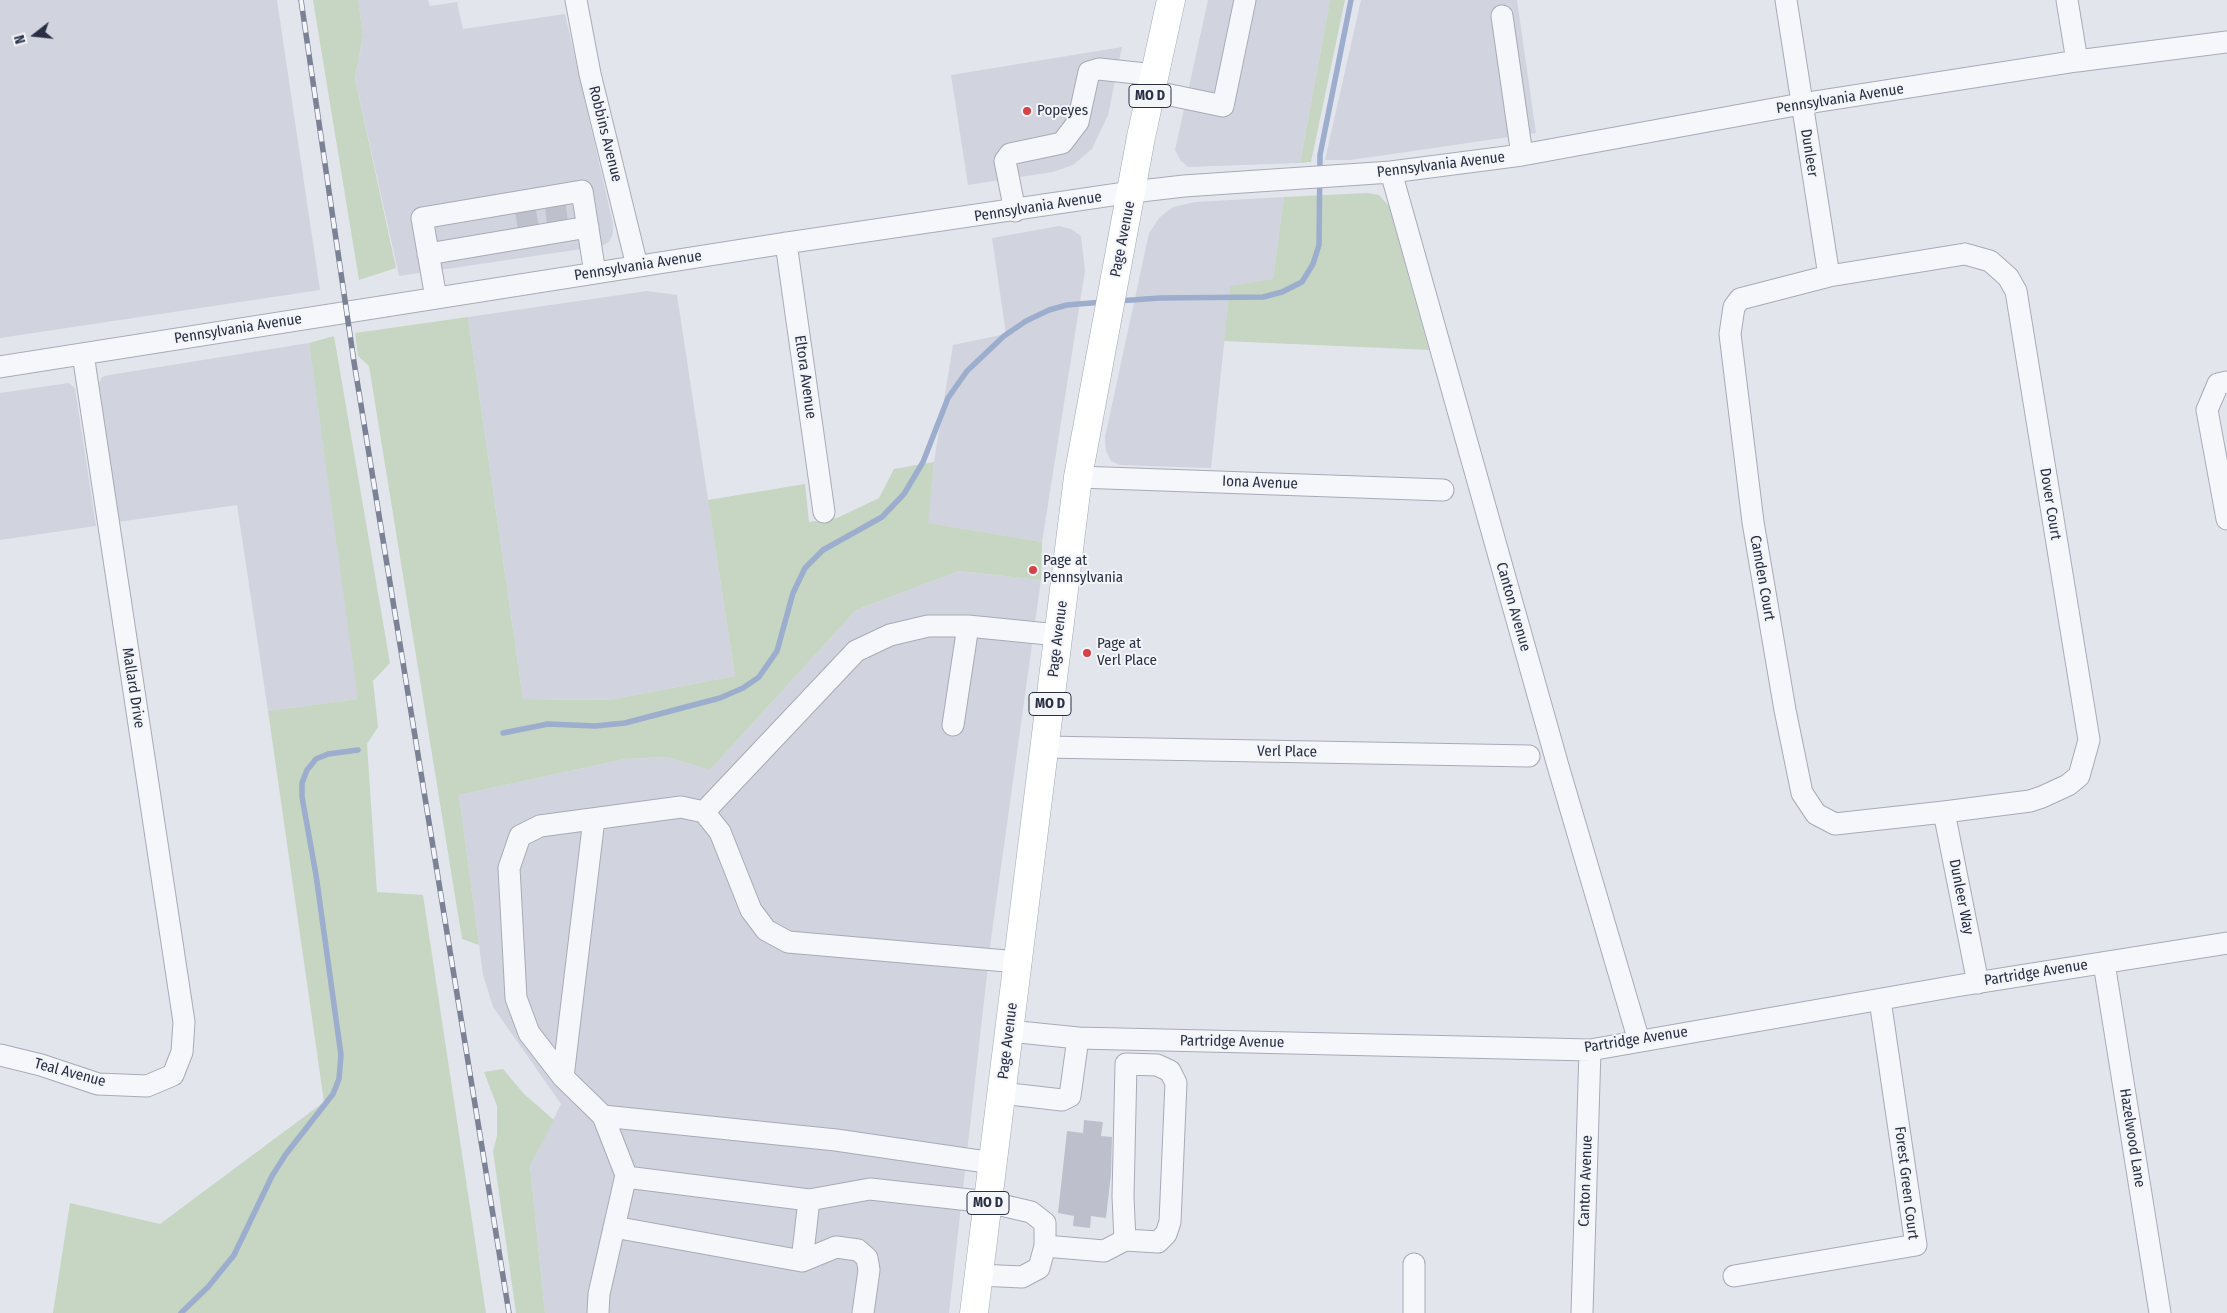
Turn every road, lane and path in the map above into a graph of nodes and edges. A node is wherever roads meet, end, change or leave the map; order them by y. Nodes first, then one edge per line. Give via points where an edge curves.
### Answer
1 (576, 0) edge
2 (1171, 0) edge
3 (1245, 0) edge
4 (1786, 0) edge
5 (2067, 0) edge
6 (1502, 16) dead end
7 (2227, 42) edge
8 (2077, 61) junction
9 (1153, 83) junction
10 (1801, 104) junction
11 (1522, 155) junction
12 (1391, 172) junction
13 (1132, 192) junction
14 (1015, 210) junction
15 (588, 227) junction
16 (786, 242) junction
17 (428, 254) junction
18 (638, 266) junction
19 (595, 273) junction
20 (1829, 276) junction
21 (436, 298) junction
22 (83, 354) junction
23 (0, 367) edge
24 (2227, 382) edge
25 (1078, 477) junction
26 (1443, 490) dead end
27 (824, 512) dead end
28 (2227, 519) edge
29 (968, 626) junction
30 (1058, 635) junction
31 (953, 725) dead end
32 (1044, 747) junction
33 (1529, 756) dead end
34 (704, 812) junction
35 (1944, 812) junction
36 (594, 819) junction
37 (2227, 943) edge
38 (1018, 962) junction
39 (2104, 963) junction
40 (1978, 982) junction
41 (1880, 1000) junction
42 (184, 1022) joint
43 (1009, 1032) junction
44 (1078, 1038) junction
45 (1126, 1039) junction
46 (1639, 1041) junction
47 (1590, 1050) junction
48 (0, 1055) edge
49 (1126, 1064) junction
50 (562, 1077) junction
51 (1001, 1092) junction
52 (603, 1116) junction
53 (993, 1163) junction
54 (626, 1177) junction
55 (809, 1200) junction
56 (988, 1202) junction
57 (614, 1227) junction
58 (1125, 1240) junction
59 (1046, 1246) junction
60 (802, 1261) junction
61 (1414, 1264) dead end
62 (979, 1275) junction
63 (1734, 1276) dead end
64 (598, 1313) edge
65 (864, 1313) edge
66 (974, 1313) edge
67 (1414, 1313) edge
68 (1582, 1313) edge
69 (2160, 1313) edge

1 - 18 street, Robbins Avenue via 590,74
2 - 9 main road, Page Avenue / MO D
3 - 9 street via 1224,106
4 - 10 street, Dunleer
5 - 8 street
6 - 11 street
7 - 8 street, Pennsylvania Avenue
8 - 10 street, Pennsylvania Avenue
9 - 13 main road, Page Avenue / MO D
9 - 14 street via 1099,69 1089,72 1078,122 1062,142 1010,154 1005,160
10 - 11 street, Pennsylvania Avenue
10 - 20 street, Dunleer
11 - 12 street, Pennsylvania Avenue
12 - 13 street, Pennsylvania Avenue
12 - 46 street, Canton Avenue
13 - 14 street, Pennsylvania Avenue
13 - 25 main road, Page Avenue / MO D
14 - 16 street, Pennsylvania Avenue
15 - 17 street via 529,234
15 - 17 street via 582,192 524,205 422,218
15 - 19 street
16 - 18 street, Pennsylvania Avenue
16 - 27 street, Eltora Avenue
17 - 21 street
18 - 19 street, Pennsylvania Avenue
19 - 21 street, Pennsylvania Avenue
20 - 35 street, Camden Court via 1740,299 1734,307 1730,334 1753,522 1802,793 1816,814 1835,824
20 - 35 street, Dover Court via 1965,254 1990,261 2008,277 2016,291 2089,740 2079,776 2068,785 2030,801
21 - 22 street, Pennsylvania Avenue
22 - 23 street, Pennsylvania Avenue
22 - 42 street, Mallard Drive
24 - 28 street via 2218,384 2207,410
25 - 26 street, Iona Avenue
25 - 30 main road, Page Avenue / MO D
29 - 30 street
29 - 31 street
29 - 34 street via 928,626 890,635 856,651
30 - 32 main road, Page Avenue / MO D
32 - 33 street, Verl Place
32 - 38 main road, Page Avenue / MO D
34 - 36 street via 681,807
34 - 38 street via 720,832 751,910 766,930 788,942
35 - 40 street, Dunleer Way
36 - 50 street
36 - 50 street via 540,826 520,836 509,868 516,998 528,1033
37 - 39 street, Partridge Avenue
38 - 43 main road, Page Avenue / MO D
39 - 40 street, Partridge Avenue
39 - 69 street, Hazelwood Lane
40 - 41 street, Partridge Avenue
41 - 46 street, Partridge Avenue
41 - 63 street, Forest Green Court via 1916,1245
42 - 48 street, Teal Avenue via 182,1052 173,1075 147,1086 98,1084
43 - 44 street, Partridge Avenue
43 - 51 main road, Page Avenue / MO D
44 - 45 street, Partridge Avenue
44 - 51 street via 1070,1096 1062,1100
45 - 47 street, Partridge Avenue
45 - 49 street
46 - 47 street, Partridge Avenue
47 - 68 street, Canton Avenue
49 - 58 street
49 - 58 street via 1157,1064 1170,1071 1176,1083 1170,1222 1166,1234 1158,1242
50 - 52 street
51 - 53 main road, Page Avenue / MO D
52 - 53 street via 836,1140
52 - 54 street
53 - 56 main road, Page Avenue / MO D
54 - 55 street
54 - 57 street
55 - 56 street via 870,1189
55 - 60 street
56 - 59 street via 1031,1212 1038,1217 1045,1223
56 - 62 main road, Page Avenue / MO D
57 - 60 street
57 - 64 street
58 - 59 street via 1104,1250
59 - 62 street via 1039,1268 1022,1276
60 - 65 street via 836,1246 858,1250 867,1258 869,1270
61 - 67 street
62 - 66 main road, Page Avenue / MO D

